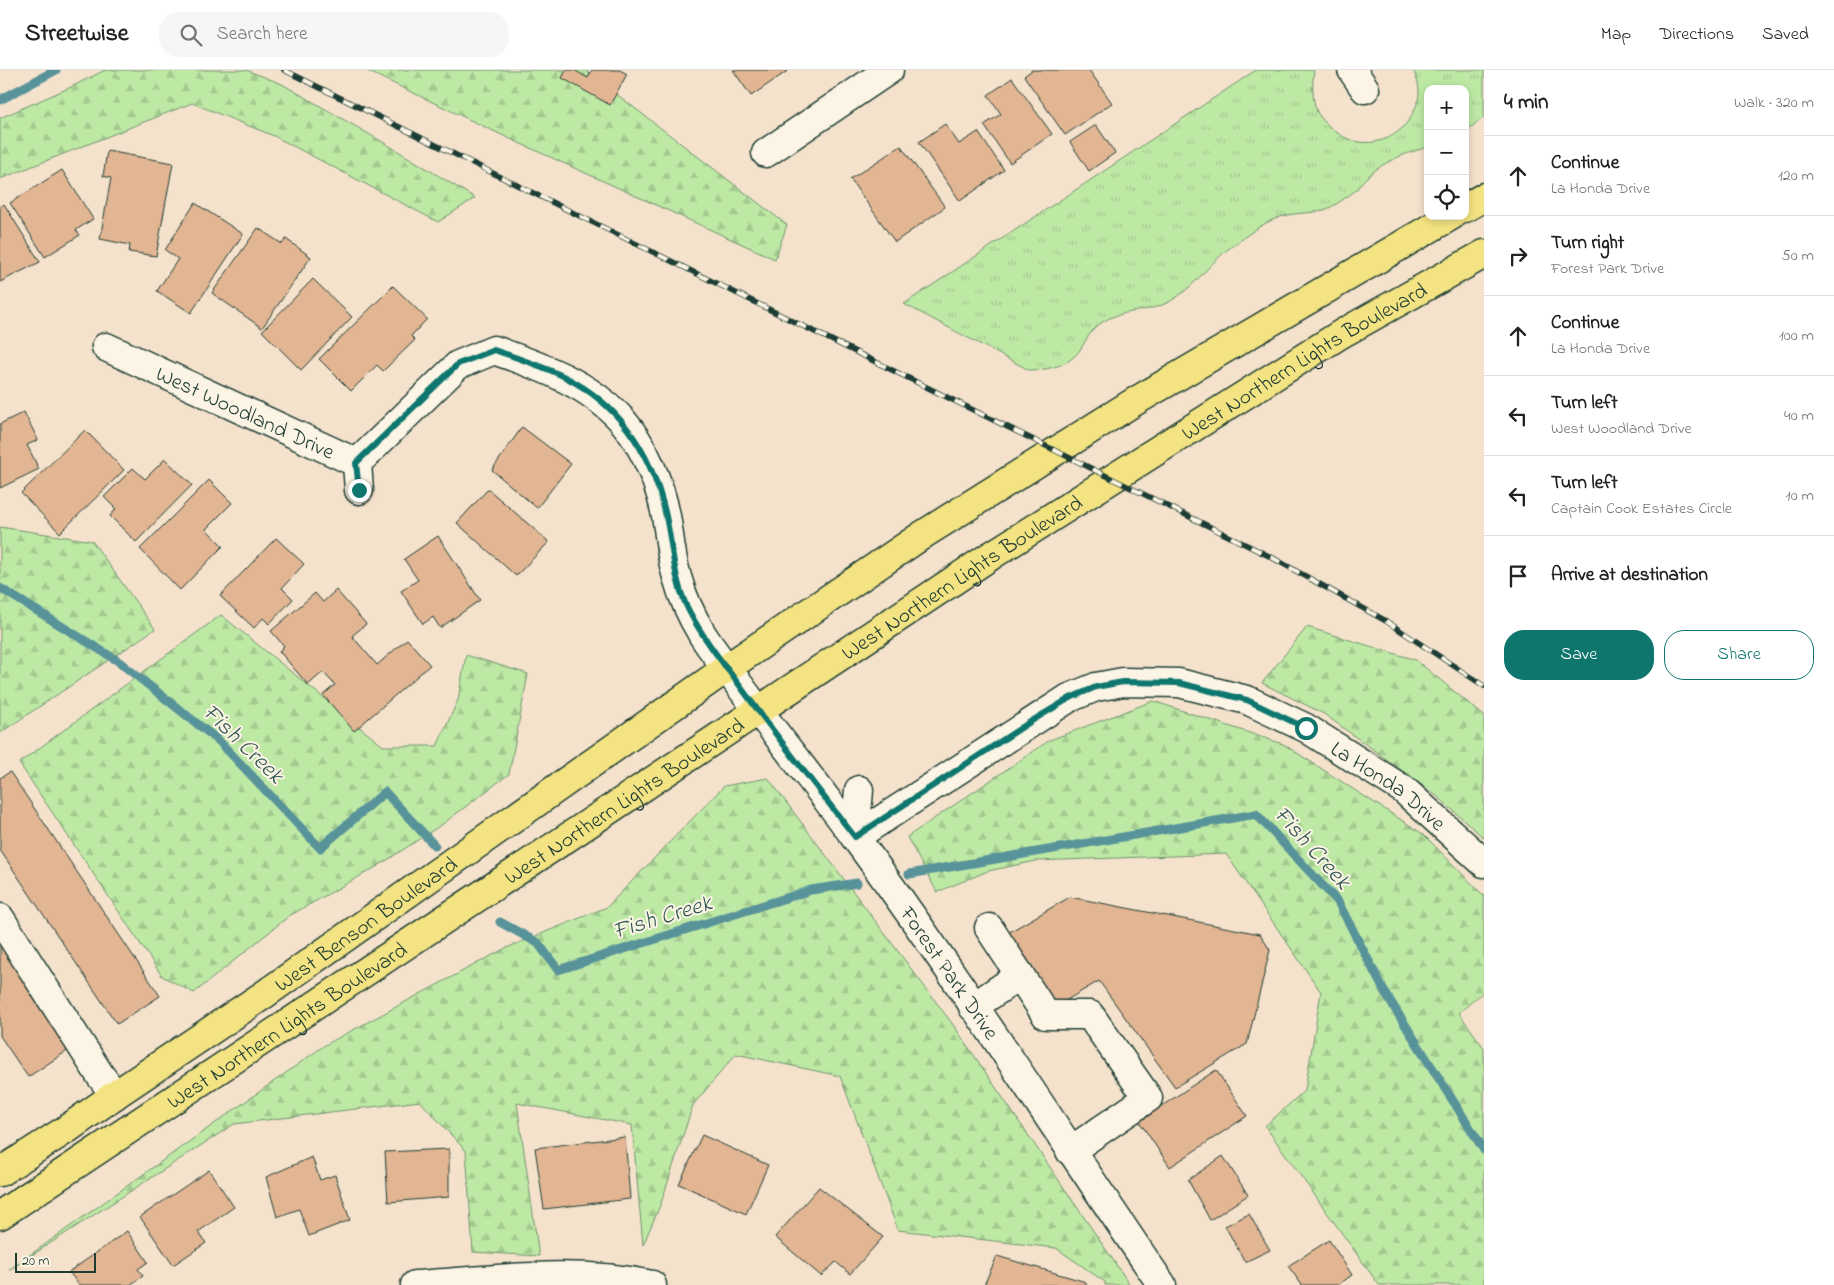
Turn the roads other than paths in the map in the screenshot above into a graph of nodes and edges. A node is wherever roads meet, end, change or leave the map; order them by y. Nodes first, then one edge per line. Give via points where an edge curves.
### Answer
1 (889, 70) edge
2 (766, 153) dead end
3 (1484, 197) edge
4 (1469, 206) edge
5 (1444, 220) edge
6 (1484, 254) edge
7 (106, 347) dead end
8 (356, 463) junction
9 (359, 490) dead end
10 (727, 668) junction
11 (758, 711) junction
12 (859, 790) dead end
13 (855, 837) junction
14 (1484, 863) edge
15 (0, 918) edge
16 (989, 928) dead end
17 (1020, 975) junction
18 (973, 1006) junction
19 (115, 1095) junction
20 (1070, 1151) junction
21 (0, 1172) edge
22 (0, 1215) edge
23 (415, 1285) edge
24 (652, 1285) edge
25 (1162, 1285) edge

1 - 2 street
3 - 4 main road
5 - 10 main road via 1134,402 924,534
6 - 11 main road, West Northern Lights Boulevard via 1341,334 992,555
7 - 8 street, West Woodland Drive
8 - 9 street
8 - 10 street, West Woodland Drive via 458,364 494,350 567,378 622,420 642,450 657,484 677,578 688,609
10 - 11 street, Forest Park Drive
10 - 19 main road, West Benson Boulevard via 265,994
11 - 13 street, Forest Park Drive
11 - 22 main road, West Northern Lights Boulevard
12 - 13 street
13 - 14 street, La Honda Drive via 1070,698 1096,687 1123,682 1179,683 1247,700 1306,728 1404,790
13 - 18 street, Forest Park Drive
15 - 19 street
16 - 17 street
17 - 18 street
17 - 20 street via 1046,1015 1090,1015 1148,1098
18 - 20 street, Forest Park Drive
19 - 21 main road, West Benson Boulevard
20 - 25 street, Forest Park Drive
23 - 24 street via 580,1276

